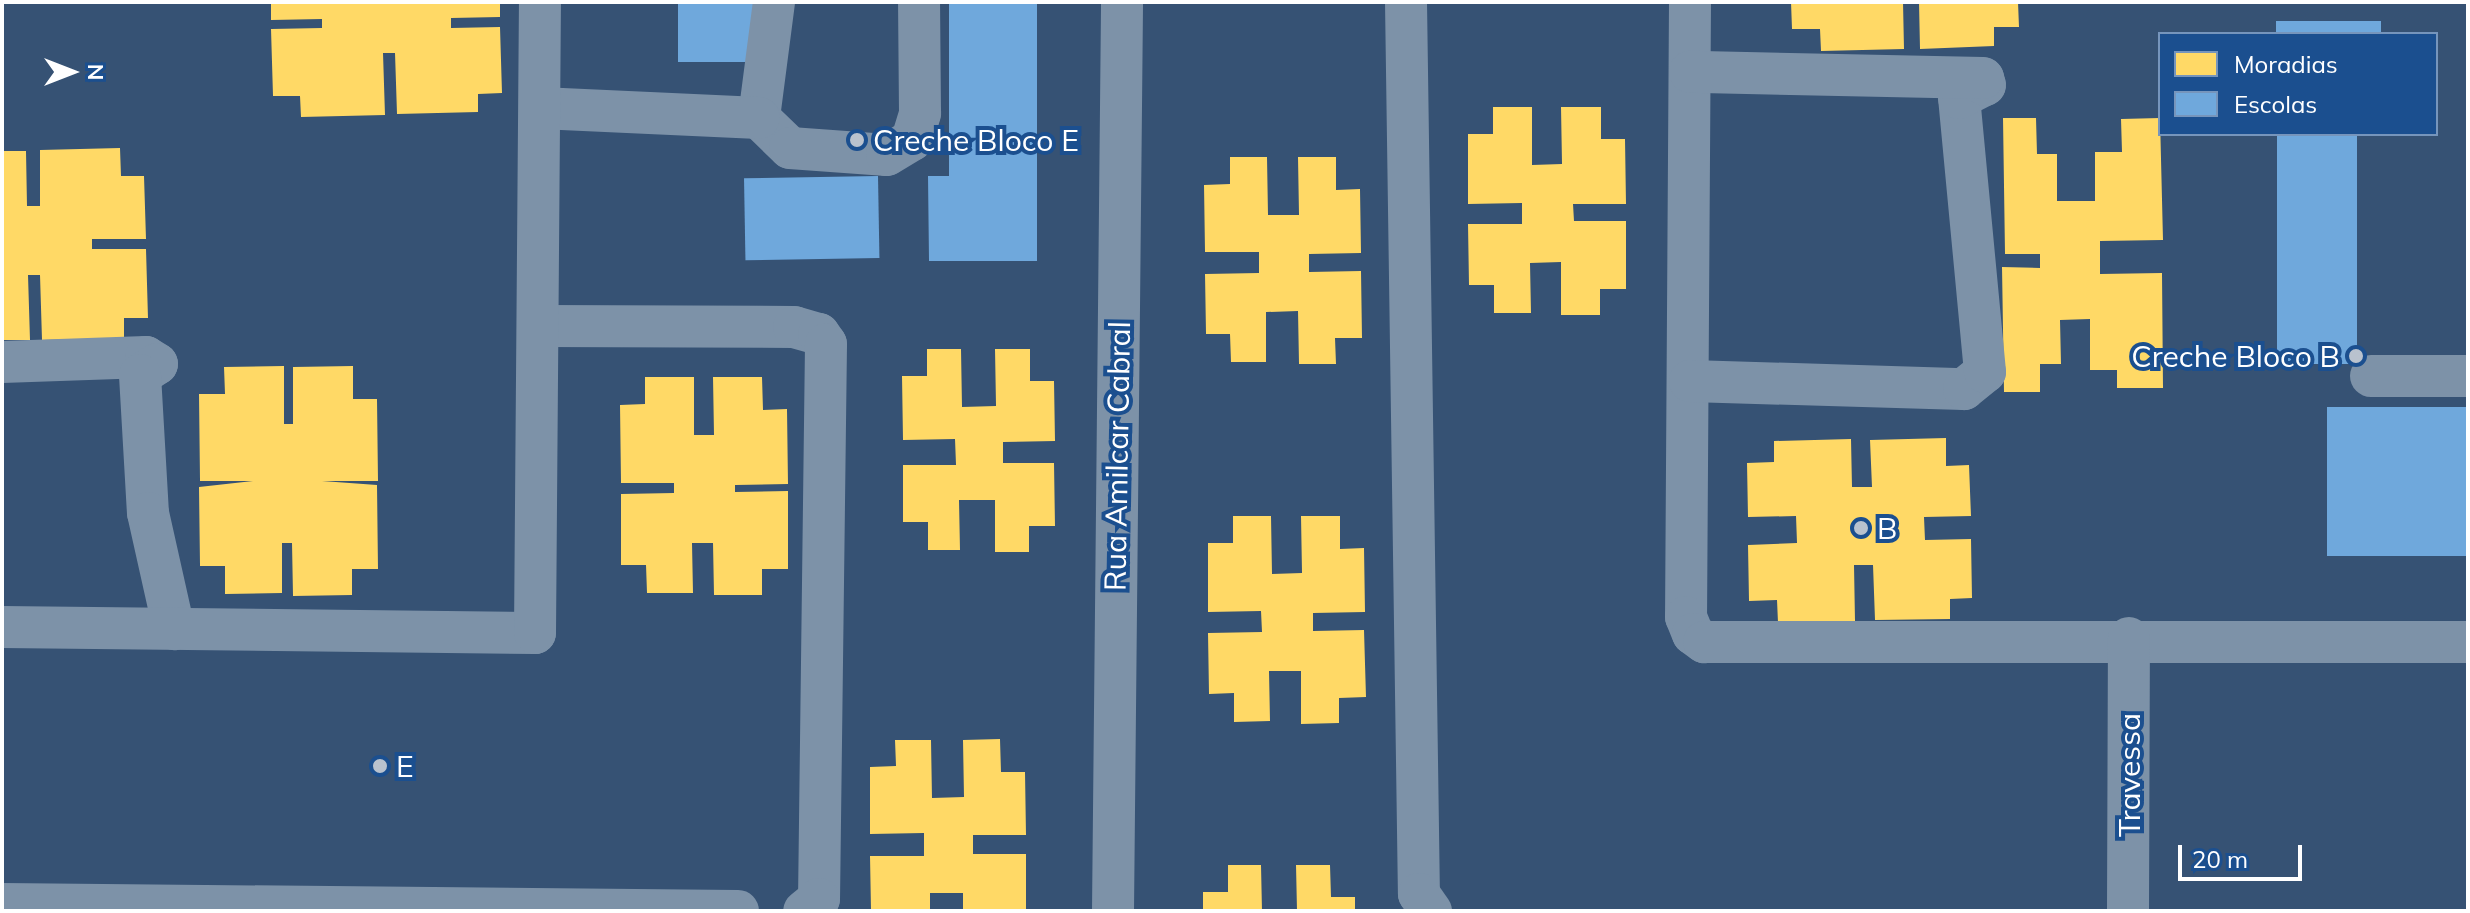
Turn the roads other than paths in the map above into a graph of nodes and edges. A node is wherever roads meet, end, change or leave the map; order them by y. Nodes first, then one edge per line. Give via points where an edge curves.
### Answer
1 (540, 2) edge
2 (774, 2) edge
3 (919, 2) edge
4 (1122, 2) edge
5 (1406, 2) edge
6 (1690, 2) edge
7 (1690, 72) junction
8 (540, 108) junction
9 (759, 118) junction
10 (540, 326) junction
11 (2, 362) edge
12 (2371, 376) dead end
13 (2468, 376) edge
14 (1690, 381) junction
15 (2, 627) edge
16 (174, 629) junction
17 (2129, 638) junction
18 (2468, 642) edge
19 (2, 904) edge
20 (738, 911) edge
21 (804, 911) edge
22 (1113, 911) edge
23 (1431, 911) edge
24 (2128, 911) edge

1 - 8 street
2 - 9 street
3 - 9 street via 920,113 912,140 887,155 790,148
4 - 22 street, Rua Amilcar Cabral
5 - 23 street via 1419,894
6 - 7 street
7 - 14 street
7 - 14 street via 1983,78 1985,85 1959,98 1985,372 1964,389
8 - 9 street
8 - 10 street
10 - 16 street via 535,633
10 - 21 street via 819,334 826,344 819,899
11 - 16 street via 146,357 157,364 140,375 148,513
12 - 13 street
14 - 17 street via 1686,617 1704,642
15 - 16 street
17 - 18 street
17 - 24 street, Travessa
19 - 20 street

